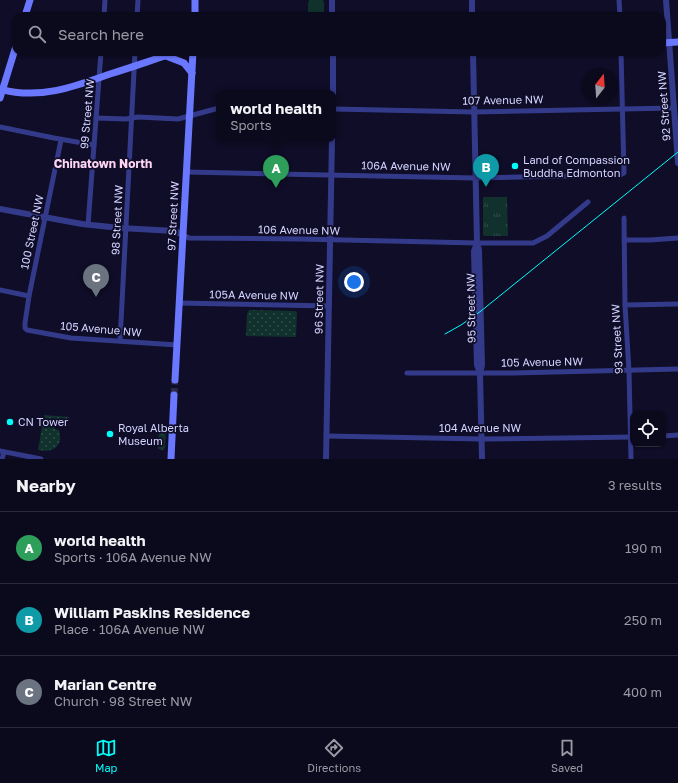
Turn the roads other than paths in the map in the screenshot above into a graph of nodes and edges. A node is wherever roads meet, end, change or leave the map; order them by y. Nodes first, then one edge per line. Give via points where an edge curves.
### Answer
1 (30, 0) edge
2 (105, 0) edge
3 (138, 0) edge
4 (195, 0) edge
5 (332, 0) edge
6 (472, 0) edge
7 (619, 0) edge
8 (666, 0) edge
9 (26, 12) edge
10 (104, 12) edge
11 (137, 12) edge
12 (195, 12) edge
13 (332, 12) edge
14 (472, 12) edge
15 (620, 12) edge
16 (666, 12) edge
17 (666, 42) edge
18 (678, 42) edge
19 (666, 49) edge
20 (13, 56) edge
21 (102, 56) edge
22 (135, 56) edge
23 (166, 56) joint
24 (193, 56) edge
25 (333, 56) edge
26 (473, 56) edge
27 (621, 56) edge
28 (135, 66) junction
29 (192, 73) junction
30 (100, 78) junction
31 (1, 89) edge
32 (333, 90) edge
33 (0, 98) edge
34 (674, 108) junction
35 (216, 109) edge
36 (336, 109) edge
37 (622, 109) junction
38 (474, 112) junction
39 (189, 116) junction
40 (96, 118) junction
41 (132, 118) junction
42 (0, 127) edge
43 (61, 140) junction
44 (332, 142) edge
45 (94, 145) junction
46 (678, 163) edge
47 (187, 172) junction
48 (331, 174) junction
49 (475, 178) junction
50 (588, 202) dead end
51 (0, 209) edge
52 (46, 218) junction
53 (624, 218) dead end
54 (88, 225) junction
55 (126, 228) junction
56 (183, 235) junction
57 (678, 238) edge
58 (330, 240) junction
59 (624, 240) junction
60 (477, 243) junction
61 (0, 290) edge
62 (29, 296) junction
63 (179, 303) junction
64 (678, 304) edge
65 (625, 305) junction
66 (329, 306) junction
67 (25, 328) joint
68 (120, 341) junction
69 (176, 345) junction
70 (678, 369) edge
71 (629, 371) junction
72 (407, 373) dead end
73 (480, 373) junction
74 (175, 380) tunnel mouth
75 (174, 395) tunnel mouth
76 (631, 411) edge
77 (678, 435) edge
78 (327, 436) junction
79 (666, 436) edge
80 (630, 437) edge
81 (482, 439) junction
82 (632, 447) edge
83 (2, 452) edge
84 (2, 459) edge
85 (41, 459) edge
86 (171, 459) edge
87 (326, 459) edge
88 (482, 459) edge
89 (631, 459) edge

1 - 9 main road
2 - 10 street
3 - 11 street
4 - 12 main road
5 - 13 street
6 - 14 street
7 - 15 street
8 - 16 street, 92 Street NW
17 - 18 main road
19 - 34 street, 92 Street NW
20 - 31 main road
21 - 30 street, 99 Street NW
22 - 28 street, 98 Street NW
23 - 28 main road
23 - 29 main road via 184,63
24 - 29 main road, 97 Street NW
25 - 32 street
26 - 38 street, 95 Street NW
27 - 37 street
28 - 30 main road
28 - 41 street, 98 Street NW
29 - 39 main road, 97 Street NW
30 - 31 main road via 52,92 28,93
30 - 40 street, 99 Street NW
31 - 33 main road
34 - 37 street, 107 Avenue NW
34 - 46 street, 92 Street NW
35 - 39 street
36 - 38 street, 107 Avenue NW
37 - 38 street, 107 Avenue NW
37 - 49 street, 106A Avenue NW via 624,173
38 - 49 street, 95 Street NW
39 - 41 street via 178,119
39 - 47 main road, 97 Street NW
40 - 41 street
40 - 45 street, 99 Street NW
41 - 55 street, 98 Street NW
42 - 43 street
43 - 45 street
43 - 52 street, 100 Street NW
44 - 48 street, 96 Street NW
45 - 54 street, 99 Street NW
47 - 48 street, 106A Avenue NW
47 - 56 main road, 97 Street NW
48 - 49 street, 106A Avenue NW
48 - 58 street, 96 Street NW
49 - 60 street, 95 Street NW
50 - 60 street, 106 Avenue NW via 546,236 533,243
51 - 52 street, 106 Avenue NW
52 - 54 street, 106 Avenue NW
52 - 62 street, 100 Street NW
53 - 59 street, 93 Street NW
54 - 55 street, 106 Avenue NW
55 - 56 street, 106 Avenue NW via 175,231
55 - 68 street, 98 Street NW
56 - 58 street, 106 Avenue NW via 189,238
56 - 63 main road, 97 Street NW
57 - 59 street
58 - 60 street, 106 Avenue NW
58 - 66 street, 96 Street NW
59 - 65 street, 93 Street NW
60 - 73 street, 95 Street NW via 474,251 476,359
61 - 62 street
62 - 67 street, 100 Street NW
63 - 66 street, 105A Avenue NW
63 - 69 main road, 97 Street NW
64 - 65 street
65 - 71 street, 93 Street NW
66 - 78 street, 96 Street NW
67 - 68 street, 105 Avenue NW via 71,338
68 - 69 street, 105 Avenue NW
69 - 74 main road, 97 Street NW
70 - 71 street, 105 Avenue NW
71 - 73 street, 105 Avenue NW
71 - 76 street, 93 Street NW
72 - 73 street, 105 Avenue NW
73 - 81 street, 95 Street NW
75 - 86 main road
77 - 79 street
78 - 81 street, 104 Avenue NW
78 - 87 street, 96 Street NW
80 - 81 street, 104 Avenue NW
81 - 88 street, 95 Street NW
82 - 89 street, 93 Street NW
83 - 84 street
83 - 85 street

